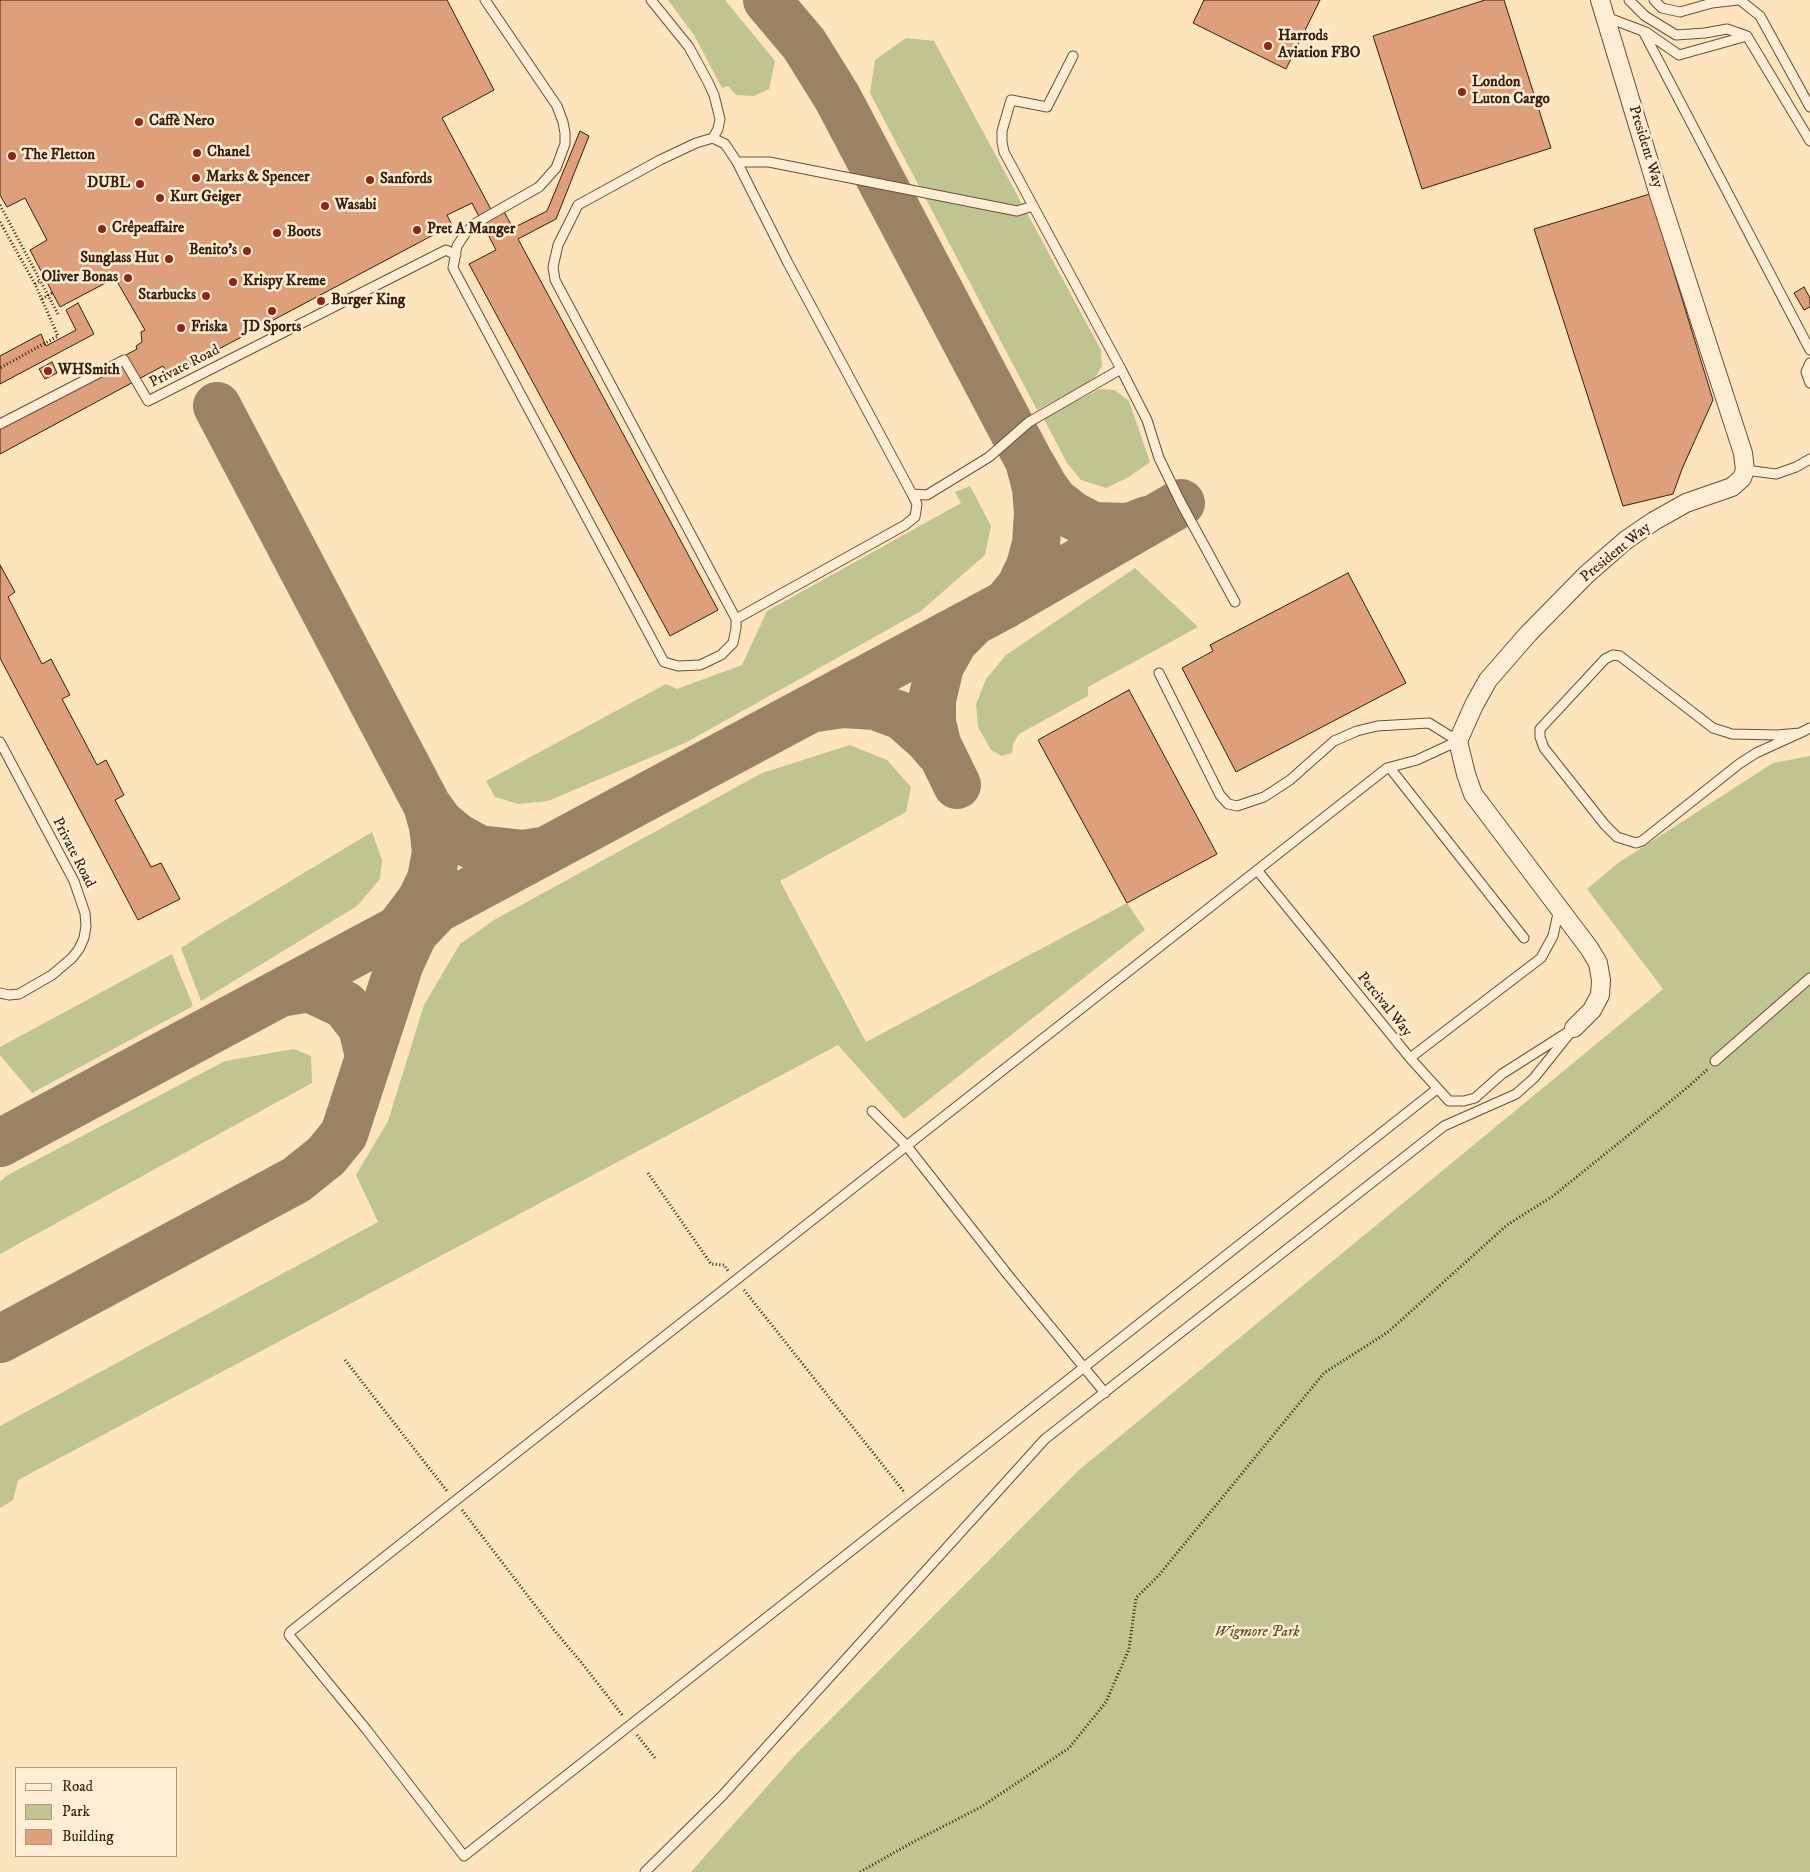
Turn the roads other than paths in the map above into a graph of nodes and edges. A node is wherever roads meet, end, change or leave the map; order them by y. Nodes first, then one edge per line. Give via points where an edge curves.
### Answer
1 (485, 0) edge
2 (650, 0) edge
3 (1628, 0) edge
4 (1654, 0) edge
5 (1739, 0) edge
6 (1602, 8) edge
7 (1643, 31) junction
8 (1747, 36) junction
9 (1073, 56) dead end
10 (1810, 107) edge
11 (713, 138) junction
12 (1810, 141) edge
13 (737, 162) junction
14 (1033, 206) junction
15 (456, 255) junction
16 (1810, 350) edge
17 (1810, 363) edge
18 (1122, 369) junction
19 (1810, 383) edge
20 (0, 424) edge
21 (1810, 459) edge
22 (1745, 470) junction
23 (912, 494) junction
24 (1235, 602) dead end
25 (736, 619) junction
26 (1159, 673) dead end
27 (1810, 728) edge
28 (1800, 733) junction
29 (1458, 741) junction
30 (0, 742) edge
31 (1390, 768) junction
32 (1257, 870) junction
33 (1559, 908) junction
34 (1524, 938) dead end
35 (1810, 978) edge
36 (0, 993) edge
37 (1574, 1028) junction
38 (1410, 1058) junction
39 (1716, 1061) road end
40 (1437, 1089) junction
41 (872, 1111) dead end
42 (906, 1144) junction
43 (1084, 1369) junction
44 (1104, 1393) junction
45 (645, 1872) edge

1 - 15 lane via 557,106 563,122 565,144 549,177 529,194 476,223 457,246
2 - 11 lane via 688,47 708,82 720,118
3 - 8 lane via 1645,16 1676,35 1727,29
4 - 5 lane via 1662,8 1680,12
5 - 10 lane via 1760,16
6 - 7 lane
6 - 22 street, President Way via 1743,453
7 - 8 lane via 1679,55
7 - 16 lane
8 - 12 lane
9 - 14 lane via 1047,107 1011,100 1002,131 1004,152
11 - 13 lane via 725,144
11 - 25 lane via 660,160 578,205 558,245 553,267 555,280
13 - 14 lane via 769,162 1017,211
13 - 23 lane
14 - 18 lane
15 - 20 lane, Private Road via 446,250 148,401 124,360
15 - 25 lane via 453,268 664,662 678,666 700,665 721,655 733,643
17 - 19 lane via 1806,372
18 - 23 lane via 1029,422 989,457 927,495
18 - 24 lane via 1147,420 1172,485
21 - 22 lane via 1776,474
22 - 29 street, President Way via 1732,487 1686,504 1654,521 1587,574 1488,680
23 - 25 lane via 918,504 915,517 905,525
26 - 29 lane via 1220,795 1228,804 1237,806 1264,797 1290,780 1334,741 1357,731 1377,726 1429,724
27 - 28 lane
28 - 28 lane via 1739,764 1636,843 1617,838 1605,825 1544,748 1540,737 1540,729 1613,655 1620,656 1713,728 1732,734
29 - 31 lane via 1417,760
29 - 33 street via 1473,794
30 - 36 lane, Private Road via 74,881 86,926 79,949 52,975 19,994
31 - 32 lane
31 - 34 lane
32 - 38 lane, Percival Way
32 - 42 lane
33 - 37 street via 1590,948 1601,980 1600,995 1592,1010
33 - 38 lane, Percival Way via 1552,936 1541,958
35 - 39 lane
37 - 40 lane via 1502,1074 1475,1098 1449,1102
37 - 44 lane via 1534,1078 1516,1094 1444,1126
38 - 40 lane
40 - 43 lane
41 - 42 lane
42 - 43 lane
42 - 43 lane via 289,1635 464,1856
43 - 44 lane
44 - 45 lane via 1045,1439 722,1796

